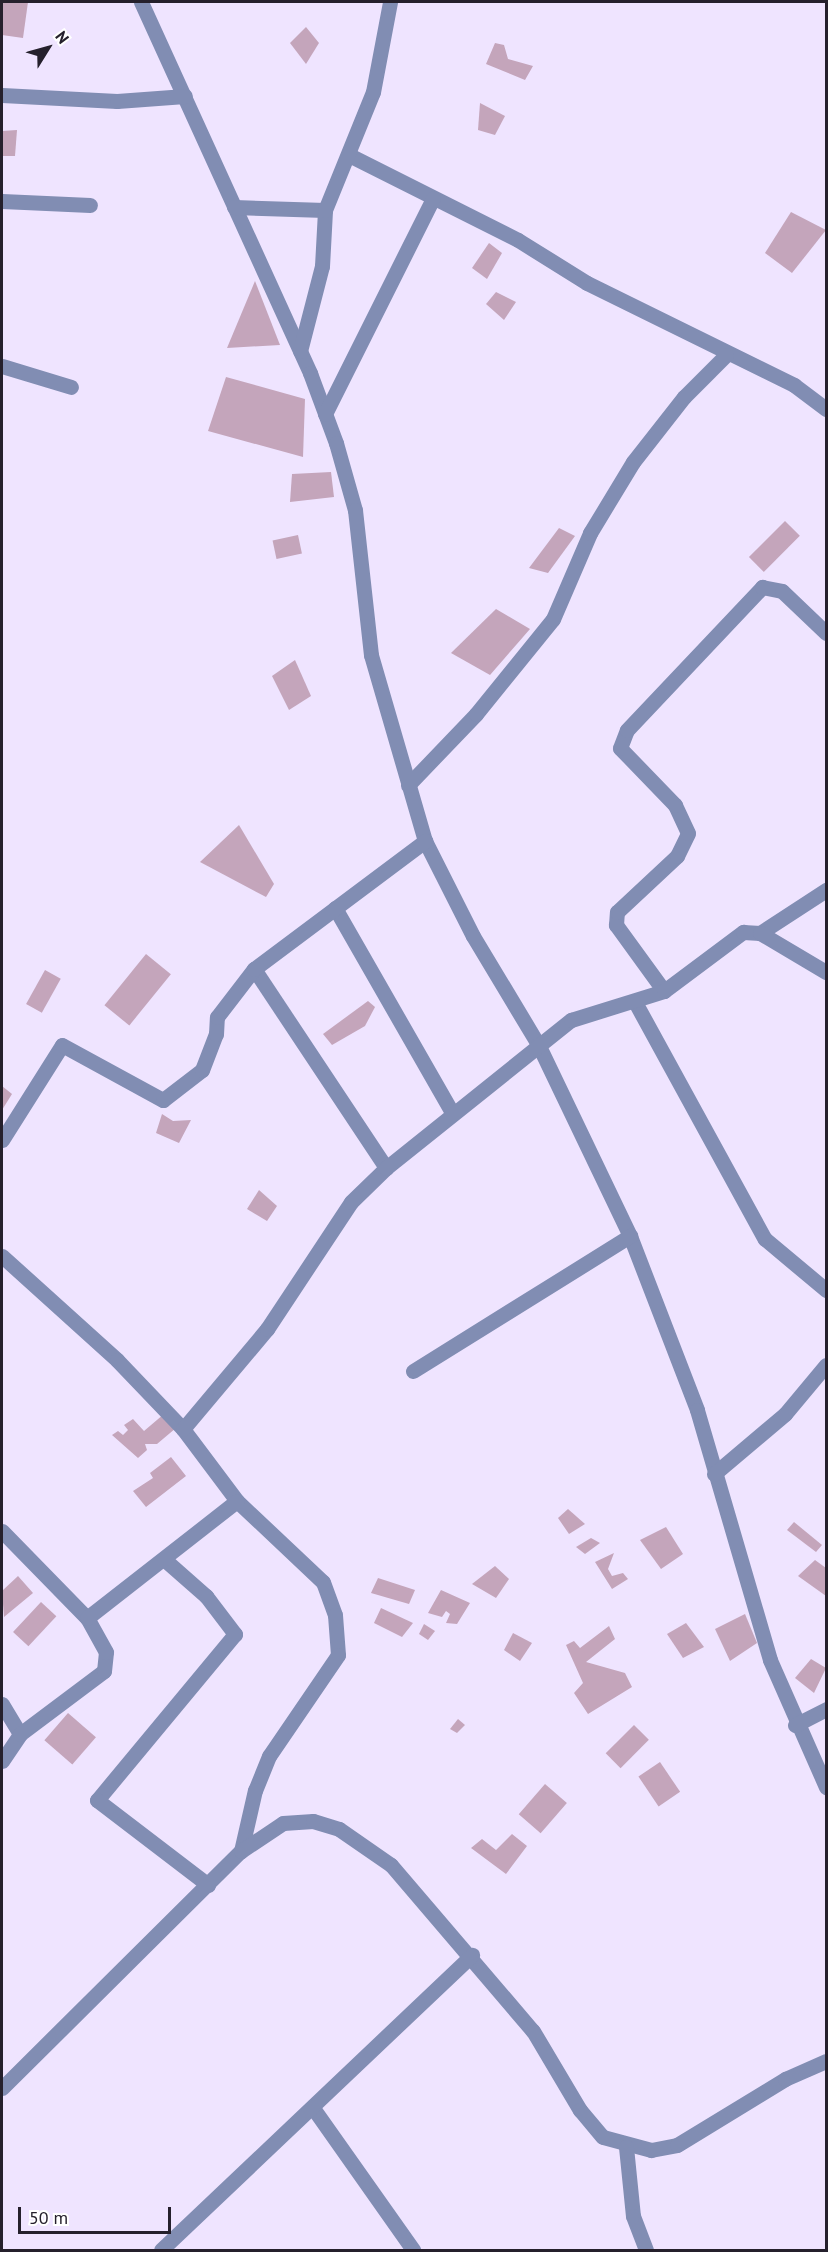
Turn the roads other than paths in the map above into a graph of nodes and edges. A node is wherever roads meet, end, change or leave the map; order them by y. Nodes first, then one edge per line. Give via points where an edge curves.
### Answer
1 (141, 2) edge
2 (390, 2) edge
3 (2, 95) edge
4 (185, 96) junction
5 (349, 155) junction
6 (433, 198) junction
7 (2, 201) edge
8 (90, 205) dead end
9 (234, 207) junction
10 (325, 210) junction
11 (300, 351) junction
12 (726, 355) junction
13 (2, 366) edge
14 (71, 387) dead end
15 (826, 409) edge
16 (325, 414) junction
17 (826, 633) edge
18 (408, 785) junction
19 (425, 842) junction
20 (826, 890) edge
21 (335, 908) junction
22 (760, 933) junction
23 (254, 969) junction
24 (826, 972) edge
25 (664, 991) junction
26 (635, 1002) junction
27 (538, 1044) junction
28 (453, 1114) junction
29 (2, 1140) edge
30 (386, 1168) junction
31 (630, 1236) junction
32 (2, 1256) edge
33 (826, 1290) edge
34 (826, 1365) edge
35 (413, 1371) dead end
36 (183, 1429) junction
37 (714, 1474) junction
38 (237, 1502) junction
39 (2, 1531) edge
40 (165, 1560) junction
41 (87, 1618) junction
42 (2, 1704) edge
43 (826, 1709) edge
44 (795, 1725) junction
45 (20, 1734) junction
46 (819, 1756) edge
47 (2, 1761) edge
48 (826, 1787) edge
49 (241, 1851) junction
50 (208, 1885) junction
51 (472, 1955) junction
52 (826, 2061) edge
53 (2, 2088) edge
54 (313, 2108) junction
55 (626, 2147) junction
56 (161, 2250) edge
57 (413, 2250) edge
58 (646, 2250) edge

1 - 4 street
2 - 5 street via 373,92
3 - 4 street via 117,101
4 - 9 street
5 - 6 street
5 - 10 street
6 - 12 street
6 - 16 street
7 - 8 street
9 - 10 street
9 - 11 street
10 - 11 street via 322,266
11 - 16 street
12 - 15 street via 794,385
12 - 18 street via 684,397 633,462 590,533 553,619 476,714
13 - 14 street
16 - 18 street via 355,510 371,655
17 - 25 street via 782,591 762,587 627,730 620,748 675,805 688,833 677,856 617,912 616,925
18 - 19 street
19 - 21 street
19 - 27 street via 473,936
20 - 22 street
21 - 23 street
21 - 28 street
22 - 24 street
22 - 25 street via 743,932 728,939
23 - 29 street via 216,1017 216,1034 202,1071 163,1100 63,1045 52,1055
23 - 30 street
25 - 26 street
26 - 27 street via 571,1020
26 - 33 street via 765,1239
27 - 28 street
27 - 31 street
28 - 30 street
30 - 36 street via 326,1234 302,1280 267,1329
31 - 35 street
31 - 37 street via 680,1360
32 - 36 street via 117,1360
34 - 37 street via 777,1421
36 - 38 street
37 - 44 street via 770,1660
38 - 40 street
38 - 49 street via 323,1582 335,1615 338,1654 269,1756 255,1790
39 - 41 street
40 - 41 street
40 - 50 street via 206,1596 234,1634 97,1800
41 - 45 street via 106,1652 104,1671
42 - 45 street
43 - 44 street
44 - 46 street
45 - 47 street
46 - 48 street
49 - 50 street
49 - 51 street via 283,1823 313,1821 339,1829 391,1865
50 - 53 street
51 - 54 street
51 - 55 street via 533,2031 587,2120 603,2137
52 - 55 street via 785,2079 677,2145 651,2150
54 - 56 street
54 - 57 street
55 - 58 street via 633,2216

